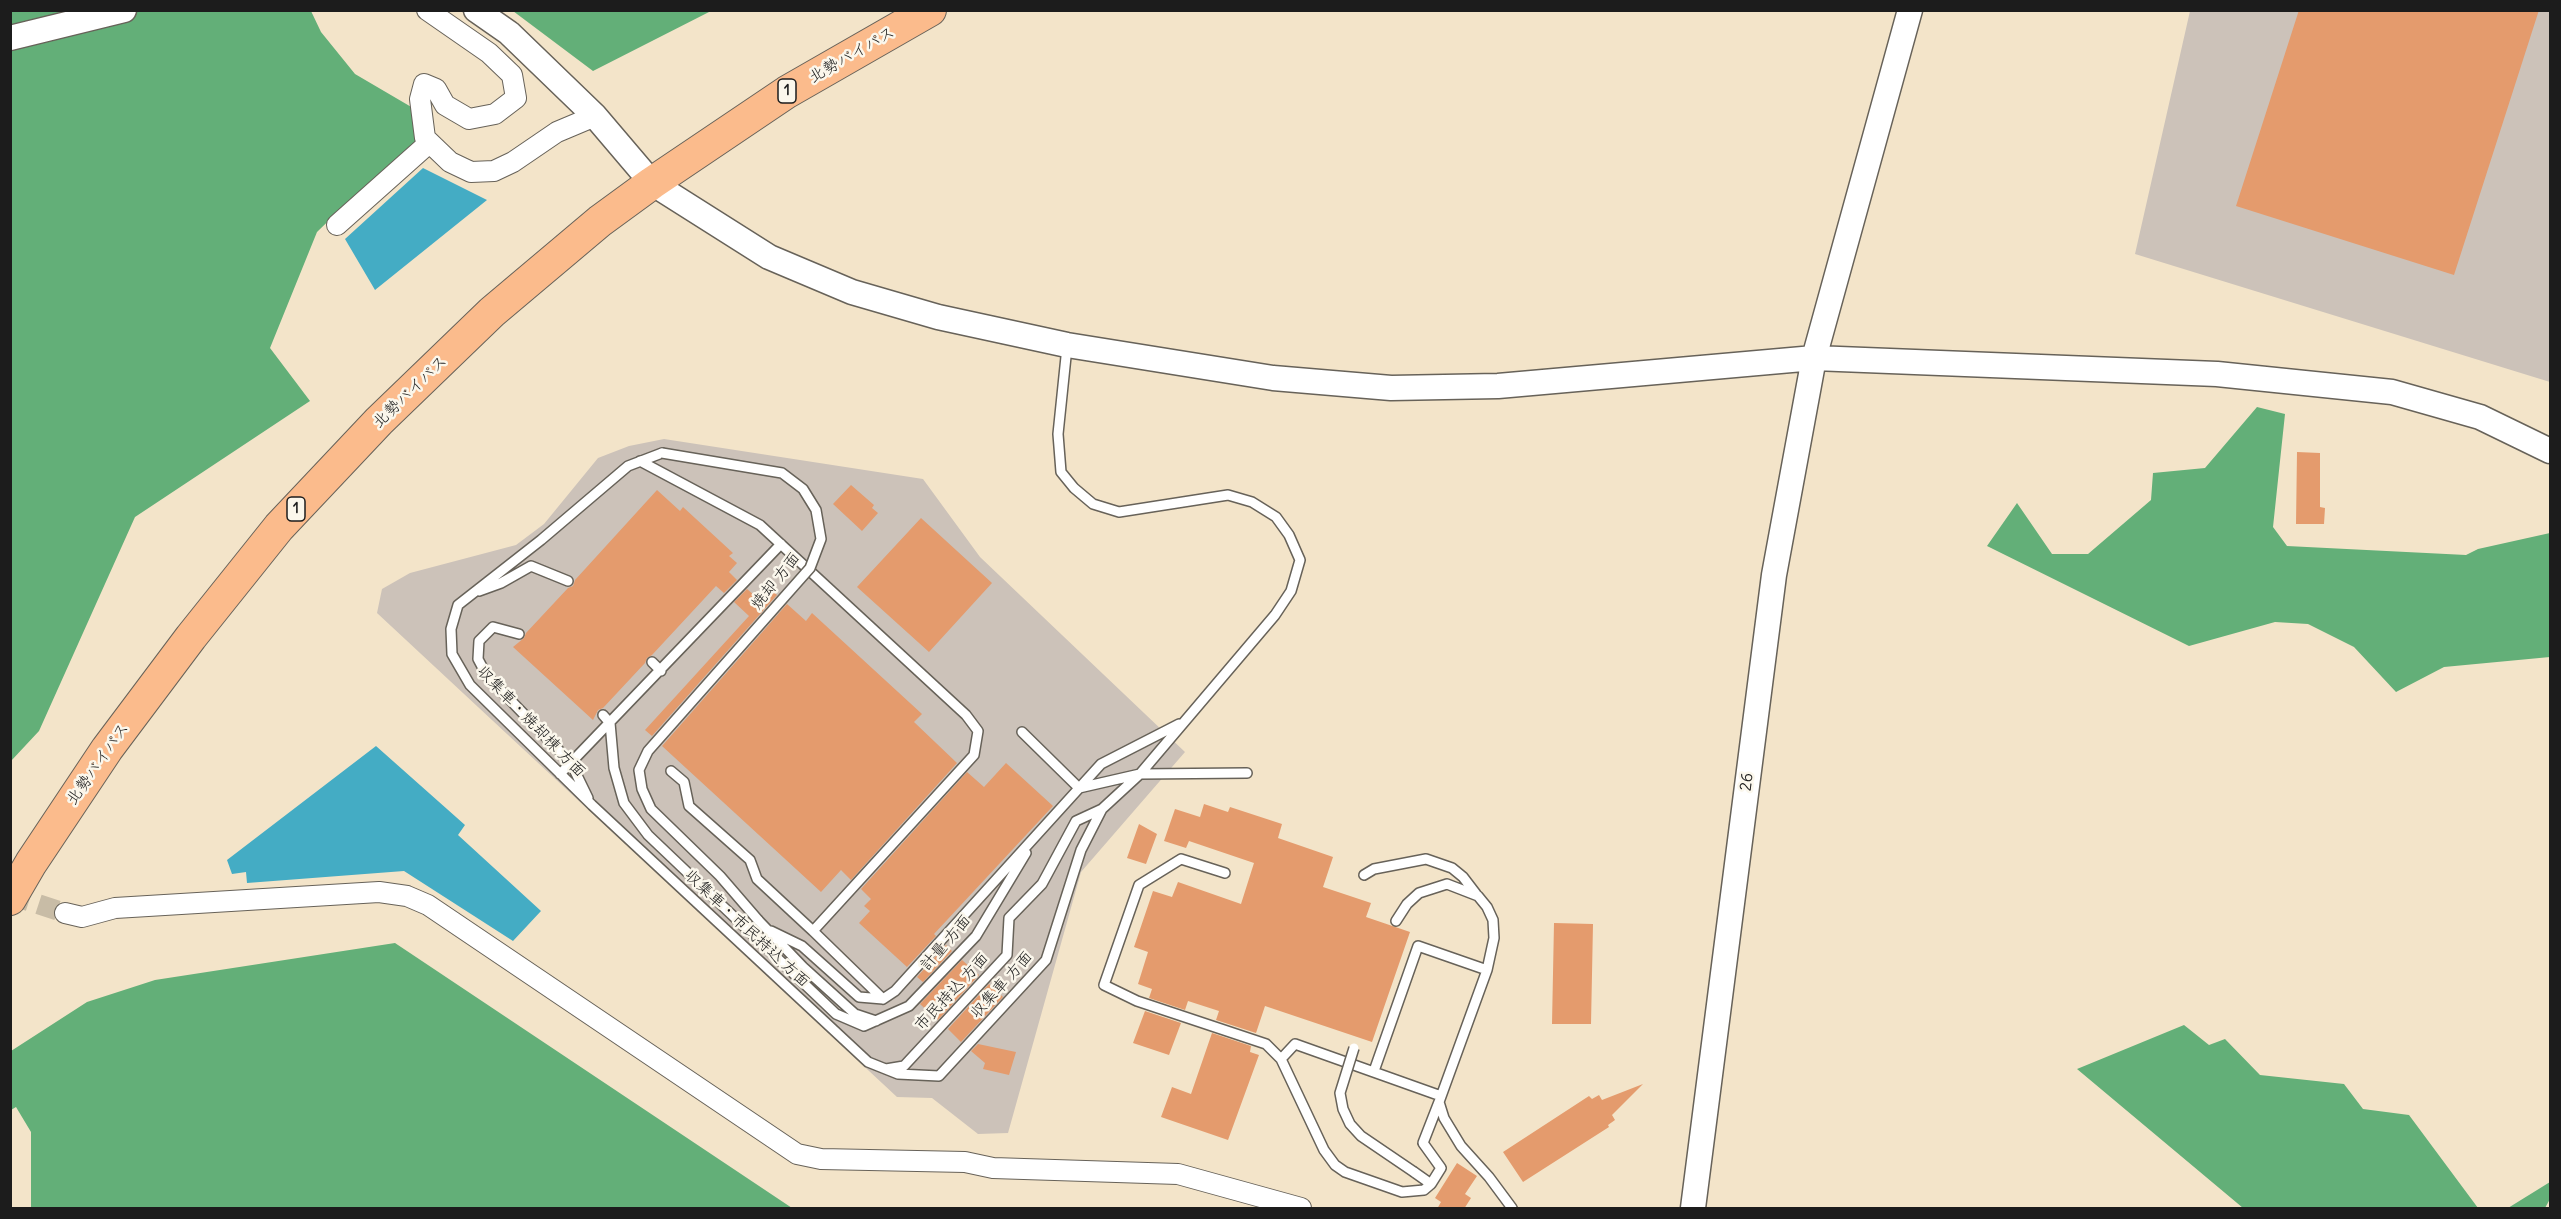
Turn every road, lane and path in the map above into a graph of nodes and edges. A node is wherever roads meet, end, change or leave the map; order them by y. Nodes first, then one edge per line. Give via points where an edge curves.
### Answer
1 (124, 10) edge
2 (427, 10) edge
3 (476, 10) edge
4 (930, 10) edge
5 (1910, 10) edge
6 (10, 38) edge
7 (595, 116) junction
8 (429, 143) junction
9 (652, 183) junction
10 (338, 225) dead end
11 (1067, 345) junction
12 (1814, 358) junction
13 (2550, 451) edge
14 (640, 461) junction
15 (781, 544) junction
16 (568, 581) dead end
17 (474, 593) junction
18 (519, 634) dead end
19 (652, 662) dead end
20 (661, 671) junction
21 (603, 715) dead end
22 (1183, 722) junction
23 (610, 723) junction
24 (1022, 732) dead end
25 (571, 763) junction
26 (671, 771) dead end
27 (1247, 773) dead end
28 (560, 774) junction
29 (1140, 774) junction
30 (1079, 788) junction
31 (592, 806) junction
32 (1102, 809) junction
33 (1038, 833) junction
34 (1225, 873) dead end
35 (1364, 875) dead end
36 (1478, 896) junction
37 (10, 899) edge
38 (64, 913) tunnel mouth
39 (1396, 921) dead end
40 (767, 929) junction
41 (813, 931) junction
42 (1487, 970) junction
43 (883, 999) junction
44 (876, 1021) junction
45 (1354, 1048) dead end
46 (1281, 1059) junction
47 (886, 1069) junction
48 (1374, 1071) junction
49 (1440, 1099) junction
50 (1431, 1184) junction
51 (1301, 1209) edge
52 (1512, 1209) edge
53 (1693, 1209) edge

1 - 6 street
2 - 8 street via 489,53 512,75 516,98 495,114 469,119 445,105 436,89 424,84 421,108
3 - 7 street via 509,33
4 - 9 highway, 北勢バイパス / 1 via 787,92
5 - 12 street, 26
7 - 8 street via 557,132 504,167 483,173 450,162
7 - 9 street
8 - 10 street
9 - 11 street via 769,257 852,292 938,317
9 - 37 highway, 北勢バイパス / 1 via 492,312 379,420 279,527 107,749
11 - 12 street via 1273,378 1391,388 1498,386
11 - 22 lane via 1058,434 1061,472 1074,488 1093,504 1119,512 1228,495 1252,502 1276,517 1300,560 1291,591 1275,615
12 - 13 street via 2217,374 2392,392 2480,417
12 - 53 street, 26 via 1774,575
14 - 15 lane via 760,525
14 - 17 lane, 焼却 方面 via 628,466
14 - 40 lane, 焼却 方面, bridge via 662,453 782,472 803,489 816,510 820,539 810,568 648,751 639,770 651,809 720,876
15 - 20 lane
15 - 41 lane via 966,715 978,731 974,755
16 - 17 lane via 531,566
17 - 28 lane, 収集車・焼却棟 方面 via 458,605 452,629 452,654 470,686
18 - 25 lane via 492,627 479,641 478,659 488,676
19 - 20 lane
20 - 23 lane
21 - 23 lane
22 - 29 lane
22 - 30 lane via 1101,764
23 - 25 lane
23 - 44 lane, 計量 方面 via 614,768 624,803 648,835 836,1014 864,1026
24 - 30 lane
25 - 28 lane
25 - 31 lane
26 - 41 lane via 684,782 689,806 750,860 757,879
27 - 29 lane
28 - 31 lane, 収集車・焼却棟 方面
29 - 30 lane
29 - 32 lane
30 - 33 lane
31 - 47 lane, 収集車・市民持込 方面 via 868,1062
32 - 47 lane, 市民持込 方面 via 1076,820 1042,884 1009,918 1007,956 904,1066
32 - 47 lane, 収集車 方面 via 1081,850 1046,960 939,1076 898,1074
33 - 43 lane via 895,991
33 - 44 lane, 計量 方面 via 976,936 909,1006
34 - 46 lane via 1181,859 1139,885 1104,985 1137,1001 1266,1044
35 - 36 lane via 1374,869 1426,859 1452,868
36 - 39 lane via 1447,884 1434,886 1407,904
36 - 42 lane via 1492,920 1494,938
38 - 51 street via 82,918 115,908 379,892 407,897 428,905 797,1154 821,1159 964,1162 993,1168 1178,1174
40 - 43 lane via 802,946 859,997
40 - 44 lane via 803,968 855,1014
41 - 43 lane
42 - 48 lane via 1418,946
42 - 49 lane
45 - 50 lane, bridge via 1340,1093 1350,1124 1361,1136
46 - 48 lane via 1295,1044
46 - 50 lane via 1335,1165 1402,1192 1424,1190
48 - 49 lane
49 - 50 lane via 1423,1143 1441,1168
49 - 52 lane via 1444,1118 1461,1146

